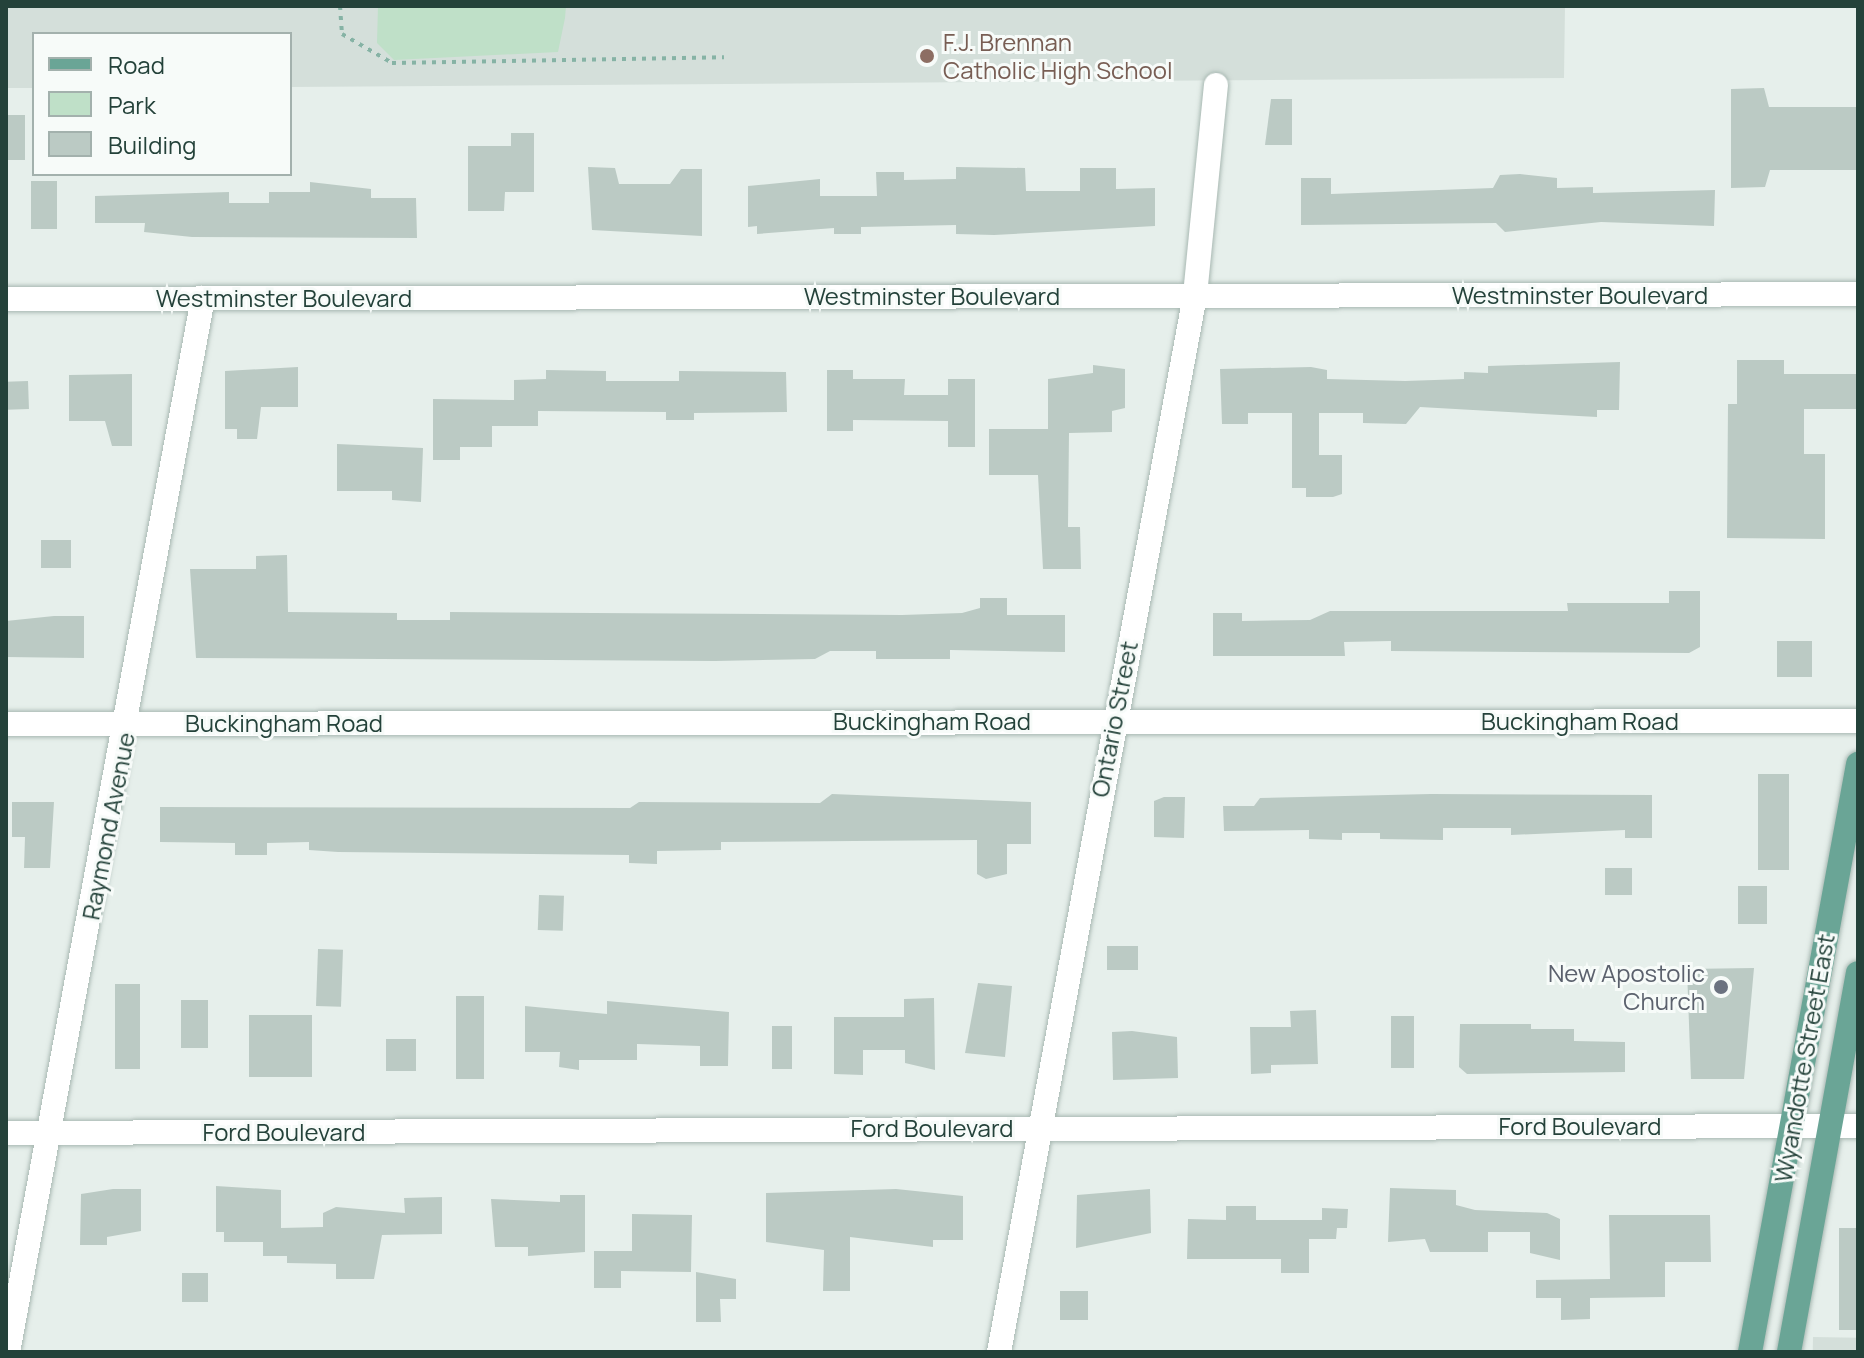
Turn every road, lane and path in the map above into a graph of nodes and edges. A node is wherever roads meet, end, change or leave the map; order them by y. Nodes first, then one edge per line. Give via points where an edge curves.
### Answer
1 (340, 6) edge
2 (724, 57) dead end
3 (1216, 85) dead end
4 (1858, 294) edge
5 (1195, 295) junction
6 (203, 298) junction
7 (6, 299) edge
8 (1114, 720) junction
9 (1858, 721) edge
10 (127, 723) junction
11 (6, 724) edge
12 (1858, 764) edge
13 (1858, 973) edge
14 (1791, 1126) junction
15 (1830, 1126) junction
16 (1858, 1126) edge
17 (1039, 1127) junction
18 (6, 1133) edge
19 (50, 1133) junction
20 (8, 1352) edge
21 (999, 1352) edge
22 (1750, 1352) edge
23 (1789, 1352) edge

1 - 2 path via 342,34 392,63
3 - 5 street, Ontario Street
4 - 5 street, Westminster Boulevard
5 - 6 street, Westminster Boulevard
5 - 8 street, Ontario Street
6 - 7 street, Westminster Boulevard
6 - 10 street, Raymond Avenue
8 - 9 street, Buckingham Road
8 - 10 street, Buckingham Road
8 - 17 street, Ontario Street
10 - 11 street, Buckingham Road
10 - 19 street, Raymond Avenue
12 - 14 main road, Wyandotte Street East
13 - 15 main road, Wyandotte Street East
14 - 15 street, Ford Boulevard
14 - 17 street, Ford Boulevard
14 - 22 main road, Wyandotte Street East
15 - 16 street, Ford Boulevard
15 - 23 main road, Wyandotte Street East
17 - 19 street, Ford Boulevard
17 - 21 street, Ontario Street
18 - 19 street, Ford Boulevard
19 - 20 street, Raymond Avenue

